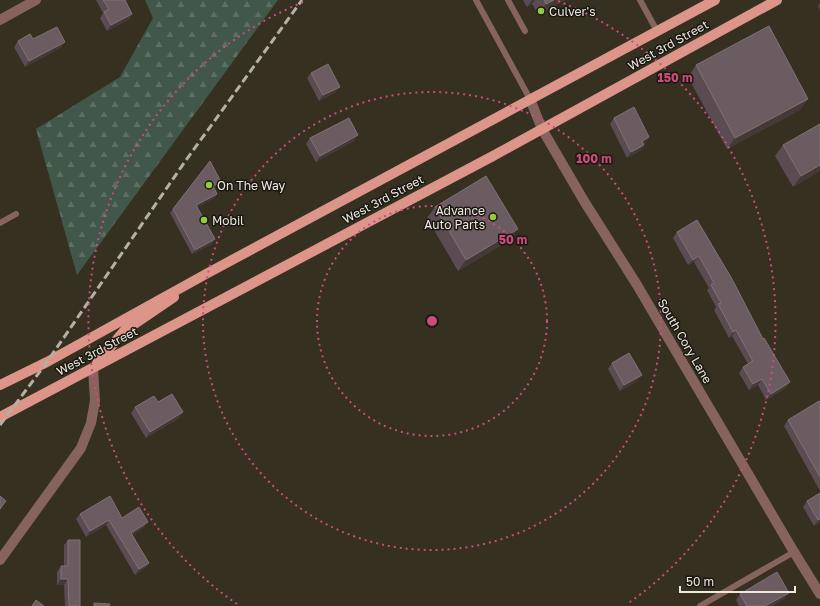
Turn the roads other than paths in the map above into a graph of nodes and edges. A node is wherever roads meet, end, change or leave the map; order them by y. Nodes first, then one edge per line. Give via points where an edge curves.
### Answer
1 (36, 0) edge
2 (476, 0) edge
3 (508, 0) edge
4 (640, 0) edge
5 (715, 0) edge
6 (777, 0) edge
7 (0, 20) edge
8 (525, 31) dead end
9 (657, 31) junction
10 (530, 99) junction
11 (542, 129) junction
12 (16, 214) dead end
13 (0, 223) edge
14 (206, 274) junction
15 (93, 368) junction
16 (0, 385) edge
17 (0, 417) edge
18 (794, 552) junction
19 (0, 560) edge
20 (820, 594) edge
21 (700, 606) edge

1 - 7 street
2 - 10 lane
3 - 8 lane
4 - 9 lane
5 - 9 main road, West 3rd Street
6 - 11 main road, West 3rd Street
9 - 10 main road, West 3rd Street
10 - 11 street, South Cory Lane
10 - 14 main road, West 3rd Street
11 - 15 main road, West 3rd Street
11 - 18 street, South Cory Lane
12 - 13 lane
14 - 15 main road via 124,332
14 - 16 main road, West 3rd Street via 47,362
15 - 17 main road, West 3rd Street
15 - 19 street via 95,401 91,423 81,448
18 - 20 street, South Cory Lane
18 - 21 lane

